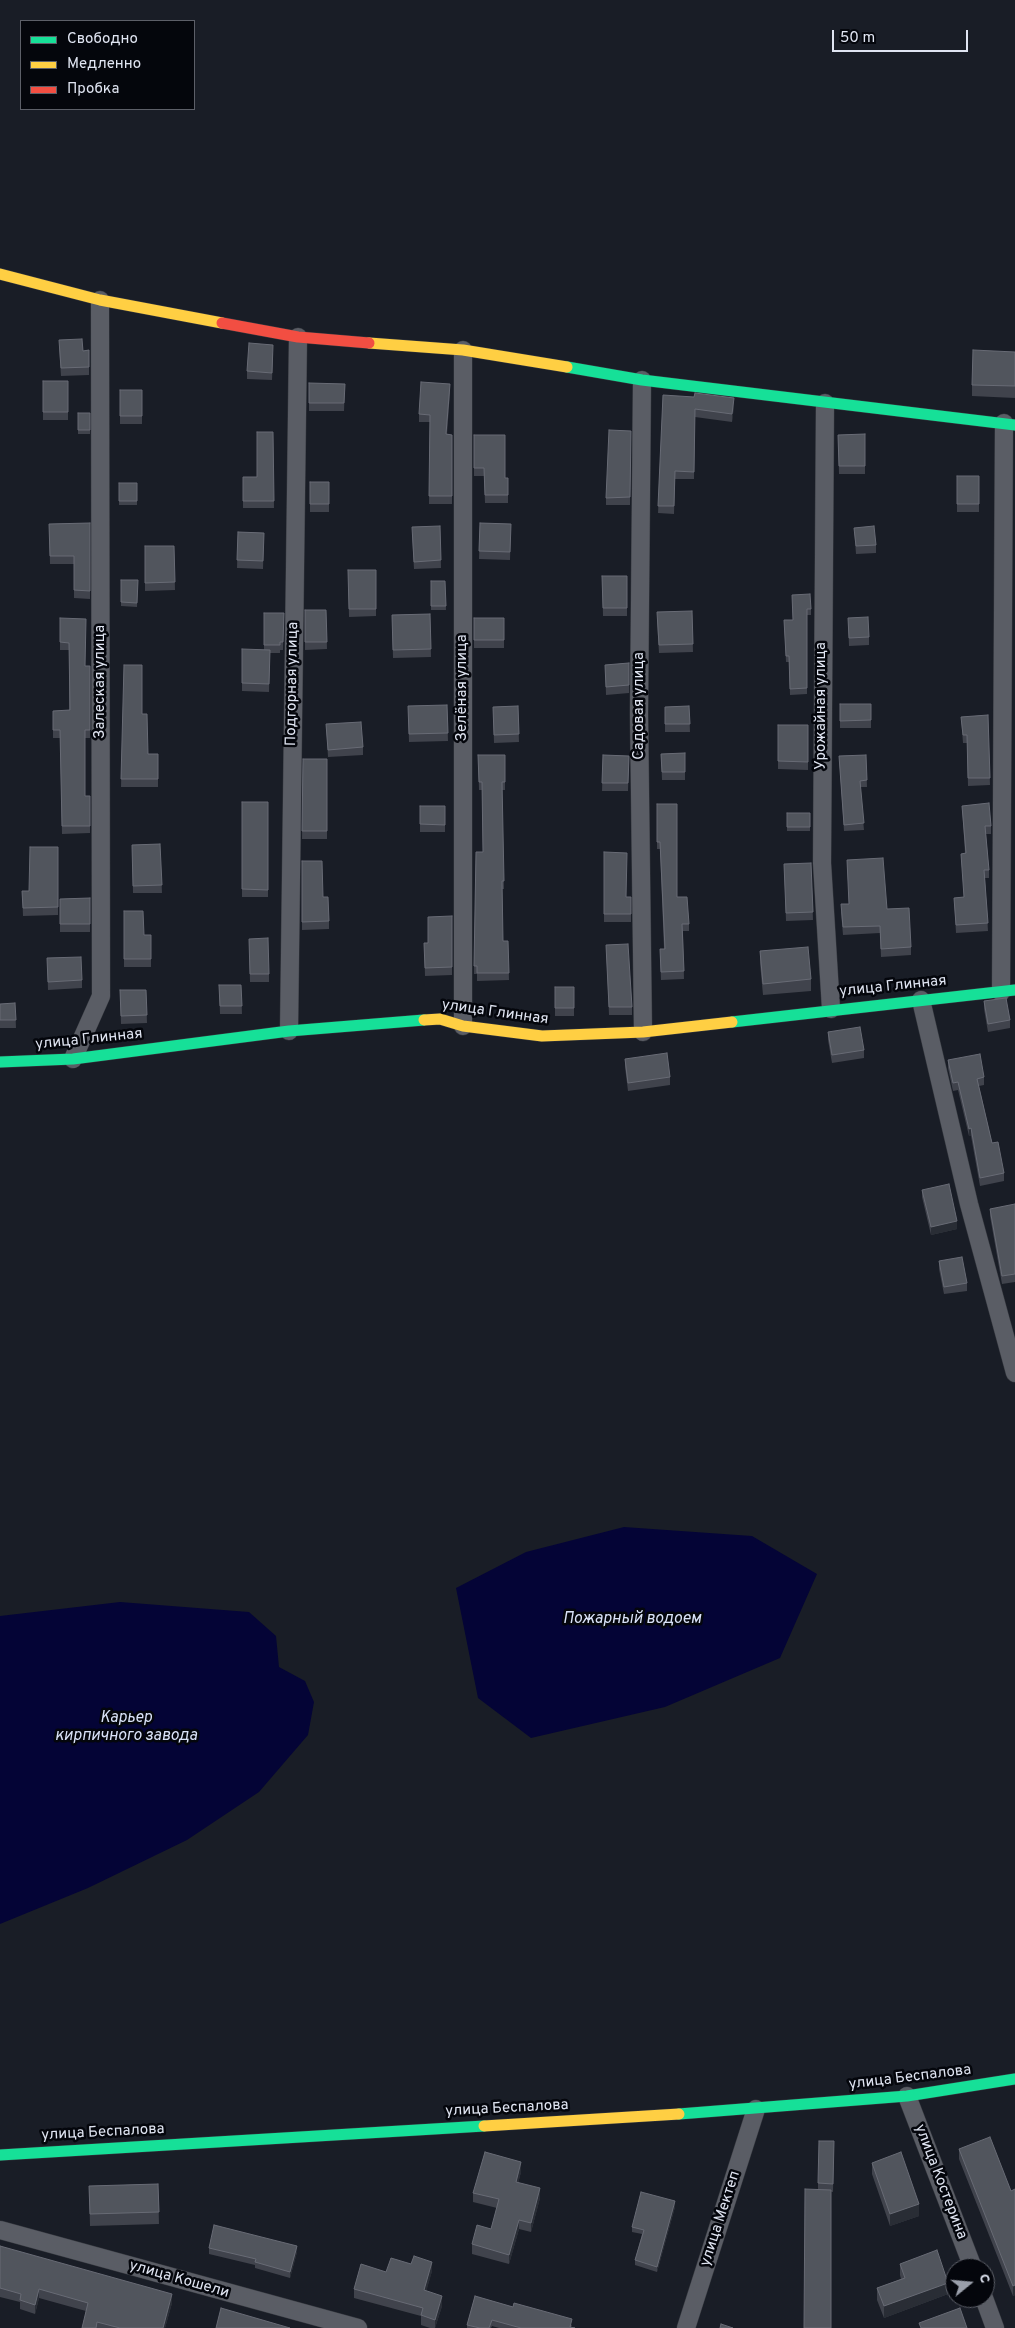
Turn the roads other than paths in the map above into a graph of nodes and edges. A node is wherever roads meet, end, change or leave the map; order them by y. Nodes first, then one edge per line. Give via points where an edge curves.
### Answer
1 (0, 274) edge
2 (100, 300) junction
3 (298, 336) junction
4 (463, 350) junction
5 (642, 380) junction
6 (825, 404) junction
7 (1009, 424) edge
8 (1008, 991) edge
9 (921, 1000) junction
10 (831, 1009) junction
11 (463, 1026) junction
12 (289, 1031) junction
13 (643, 1032) junction
14 (73, 1059) junction
15 (0, 1062) edge
16 (1015, 1373) edge
17 (1015, 2079) edge
18 (907, 2096) junction
19 (756, 2109) junction
20 (0, 2155) edge
21 (0, 2230) edge
22 (968, 2258) edge
23 (988, 2308) edge
24 (358, 2328) edge
25 (686, 2328) edge
26 (995, 2328) edge

1 - 2 street
2 - 3 street
2 - 14 street, Залеская улица via 101,996
3 - 4 street
3 - 12 street, Подгорная улица
4 - 5 street
4 - 11 street, Зелёная улица
5 - 6 street
5 - 13 street, Садовая улица via 639,713
6 - 7 street
6 - 10 street, Урожайная улица via 822,863
7 - 8 street
8 - 9 street, улица Глинная
9 - 10 street, улица Глинная
9 - 16 street via 969,1204
10 - 13 street, улица Глинная
11 - 12 street, улица Глинная via 440,1019
11 - 13 street, улица Глинная via 542,1036
12 - 14 street, улица Глинная
14 - 15 street, улица Глинная
17 - 18 street, улица Беспалова
18 - 19 street, улица Беспалова
18 - 22 street, улица Костерина
19 - 20 street, улица Беспалова
19 - 25 street, улица Мектеп
21 - 24 street, улица Кошели
23 - 26 street

